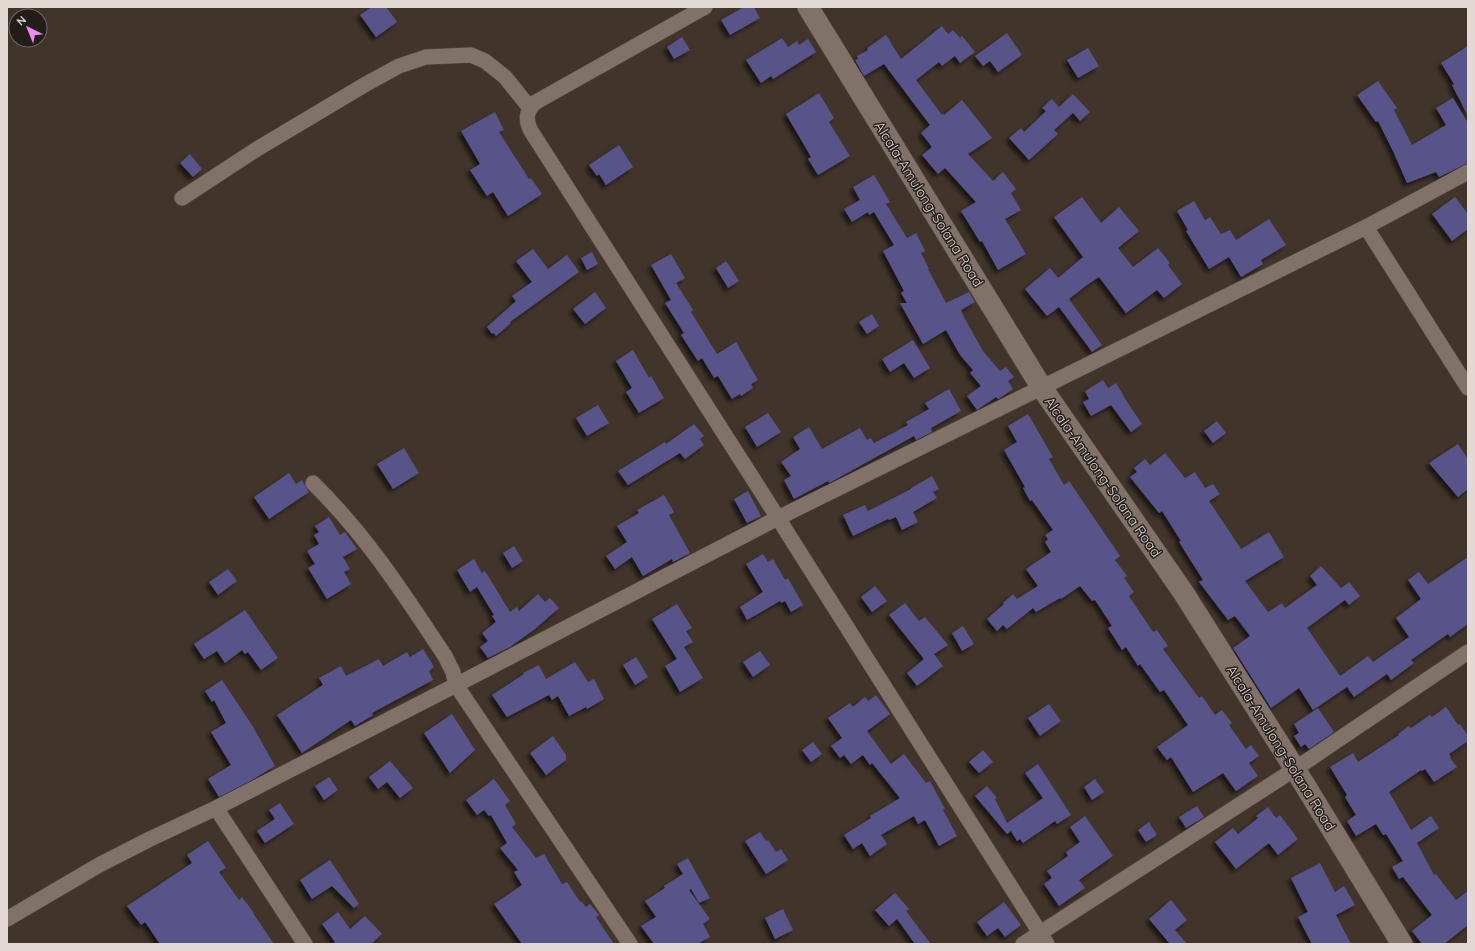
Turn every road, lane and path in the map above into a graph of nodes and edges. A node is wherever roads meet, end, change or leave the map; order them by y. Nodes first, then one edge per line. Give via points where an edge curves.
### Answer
1 (705, 7) edge
2 (808, 7) edge
3 (530, 108) junction
4 (1468, 172) edge
5 (182, 198) dead end
6 (1366, 227) junction
7 (1042, 388) junction
8 (1468, 388) edge
9 (312, 483) dead end
10 (778, 518) junction
11 (1468, 652) edge
12 (456, 685) junction
13 (1295, 770) junction
14 (216, 808) junction
15 (7, 919) edge
16 (1043, 938) edge
17 (305, 944) edge
18 (630, 944) edge
19 (1023, 944) edge
20 (1402, 944) edge

1 - 3 street via 560,88
2 - 7 main road, Alcala-Amulong-Solana Road
3 - 5 street via 505,77 485,61 470,55 426,57 399,66 366,84 257,149
3 - 10 street via 527,123 531,131
4 - 6 street
6 - 7 street
6 - 8 street
7 - 10 street
7 - 13 main road, Alcala-Amulong-Solana Road via 1184,592
9 - 12 street via 336,506 380,559 445,656
10 - 12 street
10 - 16 street
11 - 13 street
12 - 14 street
12 - 18 street
13 - 16 street
13 - 20 main road, Alcala-Amulong-Solana Road
14 - 15 street via 99,865
14 - 17 street
16 - 19 street

